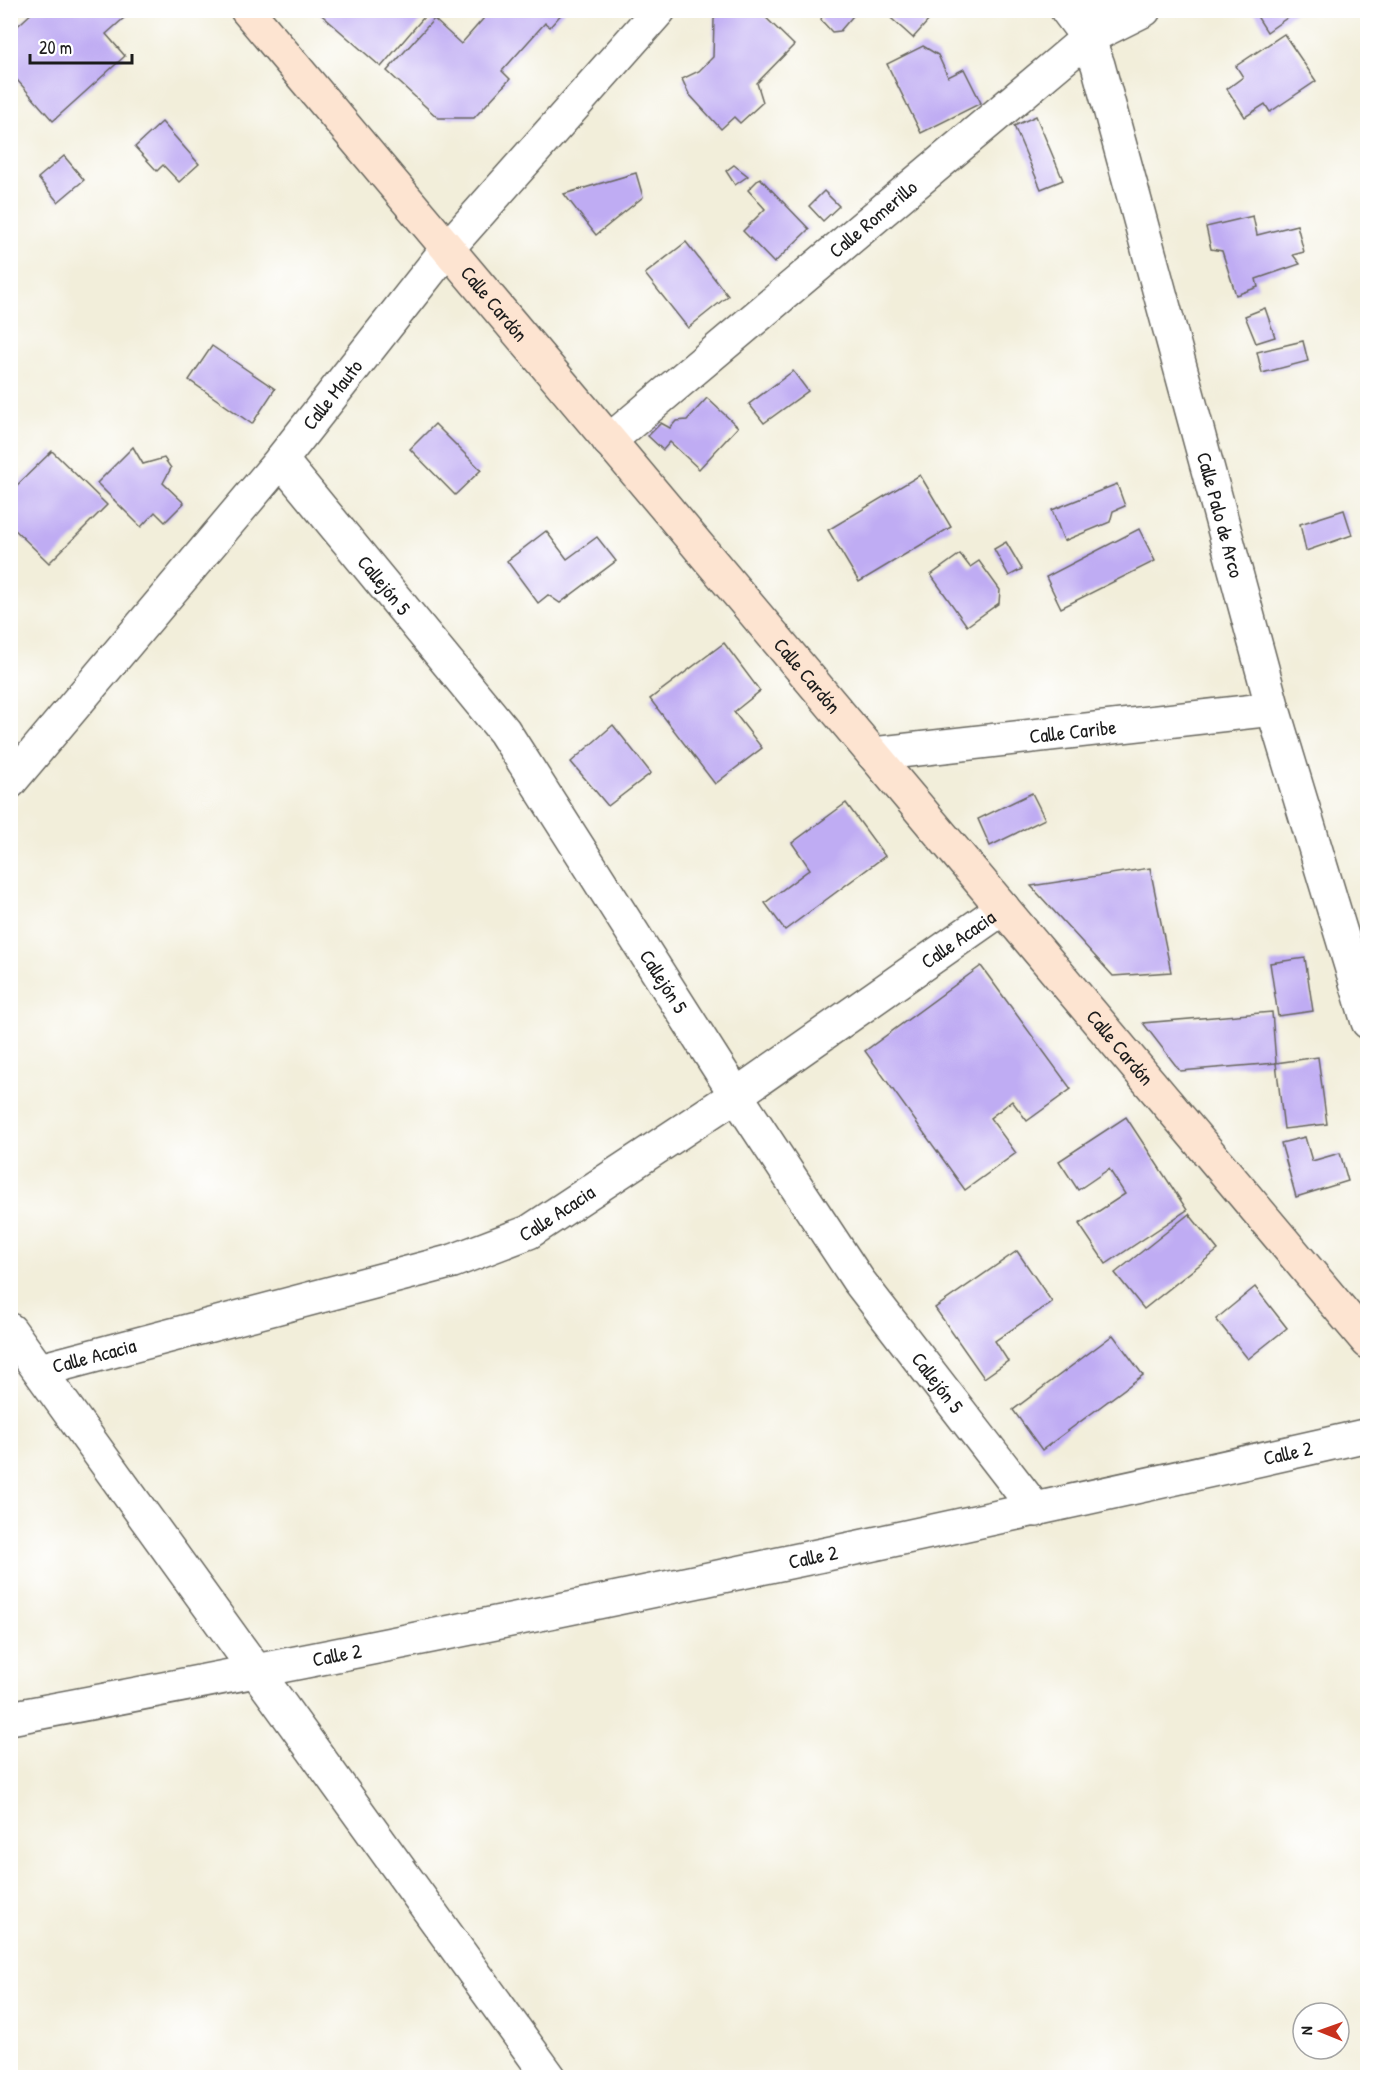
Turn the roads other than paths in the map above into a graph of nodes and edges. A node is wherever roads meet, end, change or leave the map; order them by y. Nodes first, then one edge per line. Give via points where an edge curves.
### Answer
1 (247, 10) edge
2 (660, 10) edge
3 (1066, 10) edge
4 (1144, 10) edge
5 (1088, 38) junction
6 (447, 249) junction
7 (609, 441) junction
8 (281, 460) junction
9 (1273, 709) junction
10 (873, 754) junction
11 (10, 782) edge
12 (1003, 908) junction
13 (1368, 1022) edge
14 (736, 1095) junction
15 (10, 1330) edge
16 (1368, 1342) edge
17 (40, 1370) junction
18 (1368, 1435) edge
19 (1036, 1510) junction
20 (256, 1672) junction
21 (10, 1718) edge
22 (550, 2078) edge

1 - 6 main road, Calle Cardón
2 - 6 street, Calle Mauto
3 - 5 street, Calle Palo de Arco
4 - 5 street, Calle Romerillo
5 - 7 street, Calle Romerillo
5 - 9 street, Calle Palo de Arco
6 - 7 main road, Calle Cardón
6 - 8 street, Calle Mauto
7 - 10 main road, Calle Cardón
8 - 11 street, Calle Mauto
8 - 14 street, Callejón 5 via 504,731
9 - 10 street, Calle Caribe
9 - 13 street, Calle Palo de Arco
10 - 12 main road, Calle Cardón
12 - 14 street, Calle Acacia
12 - 16 main road, Calle Cardón
14 - 17 street, Calle Acacia via 529,1232 453,1261
14 - 19 street, Callejón 5 via 858,1280
15 - 17 street
17 - 20 street
18 - 19 street, Calle 2
19 - 20 street, Calle 2
20 - 21 street, Calle 2
20 - 22 street

